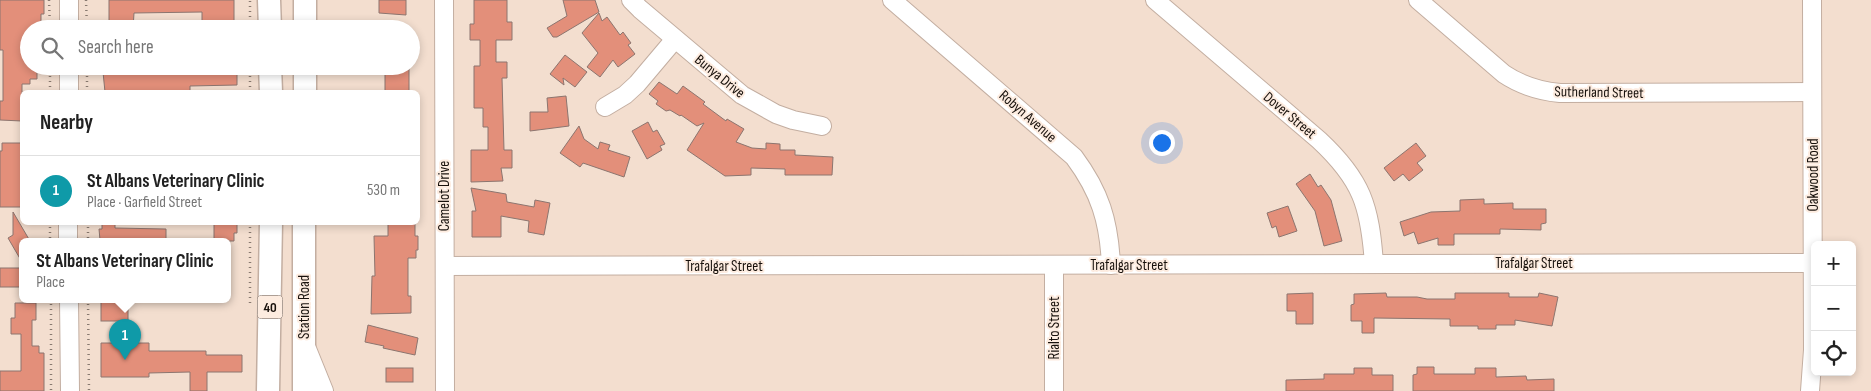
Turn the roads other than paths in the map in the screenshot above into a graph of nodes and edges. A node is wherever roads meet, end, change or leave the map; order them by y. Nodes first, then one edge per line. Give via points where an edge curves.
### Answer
1 (69, 0) edge
2 (269, 0) edge
3 (305, 0) edge
4 (444, 0) edge
5 (632, 0) edge
6 (892, 0) edge
7 (1154, 0) edge
8 (1418, 0) edge
9 (1812, 0) edge
10 (69, 20) edge
11 (270, 20) edge
12 (305, 20) edge
13 (675, 39) junction
14 (68, 75) edge
15 (270, 75) edge
16 (305, 75) edge
17 (68, 90) edge
18 (271, 90) edge
19 (305, 90) edge
20 (1812, 92) junction
21 (605, 107) dead end
22 (822, 126) dead end
23 (68, 225) edge
24 (272, 225) edge
25 (304, 225) edge
26 (68, 238) edge
27 (1813, 241) edge
28 (1811, 263) edge
29 (1374, 264) junction
30 (1054, 265) junction
31 (1111, 265) junction
32 (445, 266) junction
33 (1813, 286) edge
34 (69, 303) edge
35 (1814, 331) edge
36 (304, 341) junction
37 (1812, 376) edge
38 (1816, 376) edge
39 (70, 391) edge
40 (268, 391) edge
41 (304, 391) edge
42 (324, 391) edge
43 (445, 391) edge
44 (1054, 391) edge
45 (1810, 391) edge
46 (1818, 391) edge

1 - 10 street
2 - 11 main road
3 - 12 main road
4 - 32 street, Camelot Drive
5 - 13 street, Bunya Drive
6 - 31 street, Robyn Avenue via 1074,157 1094,186 1102,205 1109,232
7 - 29 street, Dover Street via 1342,163 1366,208
8 - 20 street, Sutherland Street via 1504,74 1529,88 1560,93
9 - 20 street, Oakwood Road
13 - 21 street via 638,84
13 - 22 street, Bunya Drive via 759,106 793,120
14 - 17 street
15 - 18 main road
16 - 19 main road
20 - 27 street, Oakwood Road
23 - 26 street
24 - 40 main road, 40
25 - 36 main road, Station Road / 40
28 - 29 street, Trafalgar Street
29 - 31 street, Trafalgar Street
30 - 31 street, Trafalgar Street
30 - 32 street, Trafalgar Street
30 - 44 street, Rialto Street
32 - 43 street, Camelot Drive
33 - 35 street, Oakwood Road
34 - 39 street
36 - 41 main road, Station Road / 40
36 - 42 street
37 - 45 street, Oakwood Road
38 - 46 street

